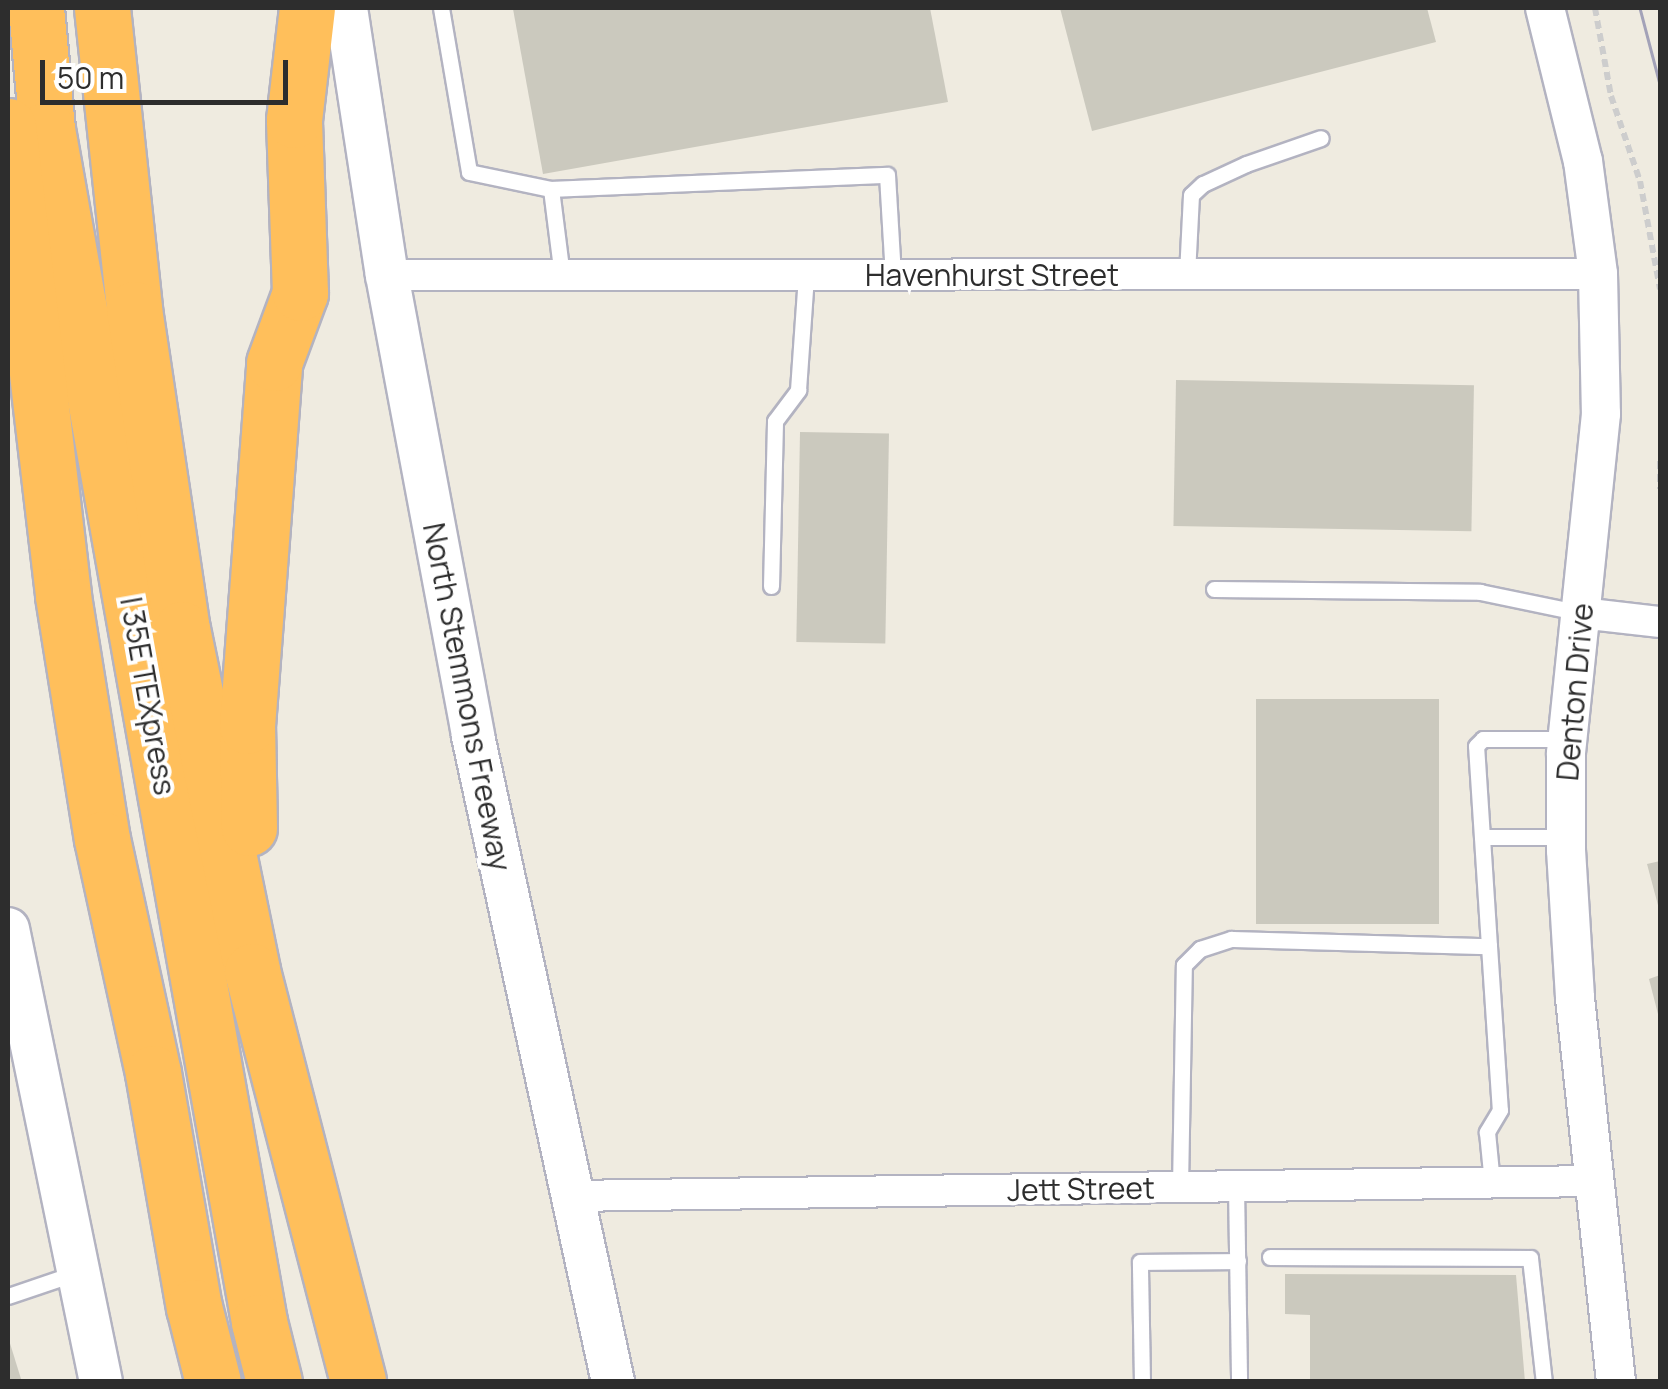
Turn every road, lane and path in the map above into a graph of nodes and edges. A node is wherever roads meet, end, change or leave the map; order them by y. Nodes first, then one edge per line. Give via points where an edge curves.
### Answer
1 (36, 8) edge
2 (102, 8) edge
3 (307, 8) edge
4 (346, 8) edge
5 (441, 8) edge
6 (1545, 8) edge
7 (1595, 8) edge
8 (8, 126) edge
9 (1322, 138) dead end
10 (550, 188) junction
11 (1187, 274) junction
12 (1598, 274) junction
13 (806, 275) junction
14 (893, 275) junction
15 (387, 276) junction
16 (562, 276) junction
17 (1660, 290) edge
18 (1660, 460) edge
19 (8, 470) edge
20 (1660, 490) edge
21 (771, 586) dead end
22 (1214, 589) dead end
23 (63, 596) junction
24 (1581, 613) junction
25 (1660, 622) edge
26 (1568, 739) junction
27 (1566, 837) junction
28 (1482, 838) junction
29 (8, 929) edge
30 (1489, 946) junction
31 (252, 971) junction
32 (1592, 1181) junction
33 (1492, 1183) junction
34 (1236, 1186) junction
35 (1180, 1187) junction
36 (570, 1196) junction
37 (1270, 1257) dead end
38 (1238, 1261) junction
39 (76, 1273) junction
40 (8, 1296) edge
41 (101, 1382) edge
42 (213, 1382) edge
43 (274, 1382) edge
44 (358, 1382) edge
45 (613, 1382) edge
46 (1142, 1382) edge
47 (1240, 1382) edge
48 (1544, 1382) edge
49 (1616, 1382) edge

1 - 43 highway, I 35E TEXpress via 47,130
2 - 31 highway via 134,309 179,610
3 - 31 highway via 294,120 300,294 274,364 247,726
4 - 15 main road, North Stemmons Freeway
5 - 10 lane via 469,172
6 - 12 street, Denton Drive via 1583,161
7 - 17 path
8 - 23 highway
9 - 11 lane via 1246,164 1192,195
10 - 14 lane via 887,176
10 - 16 lane
11 - 12 street, Havenhurst Street
11 - 14 street, Havenhurst Street
12 - 24 street, Denton Drive via 1601,414
13 - 14 street, Havenhurst Street
13 - 16 street, Havenhurst Street
13 - 21 lane via 798,390 775,421
15 - 16 street, Havenhurst Street
15 - 36 main road, North Stemmons Freeway via 473,736
18 - 20 path
19 - 23 highway
22 - 24 lane via 1480,592
23 - 42 highway via 102,838
24 - 25 street
24 - 26 street, Denton Drive
26 - 27 street, Denton Drive
26 - 28 lane via 1483,738 1476,746
27 - 28 lane
27 - 32 street, Denton Drive
28 - 30 lane
29 - 39 main road
30 - 33 lane via 1500,1110 1488,1132
30 - 35 lane via 1231,939 1200,949 1184,966
31 - 44 highway
32 - 33 street, Jett Street
32 - 49 street, Denton Drive
33 - 34 street, Jett Street
34 - 35 street, Jett Street
34 - 38 lane
35 - 36 street, Jett Street
36 - 45 main road, North Stemmons Freeway
37 - 48 lane via 1530,1258
38 - 46 lane via 1140,1262
38 - 47 lane
39 - 40 lane
39 - 41 main road

